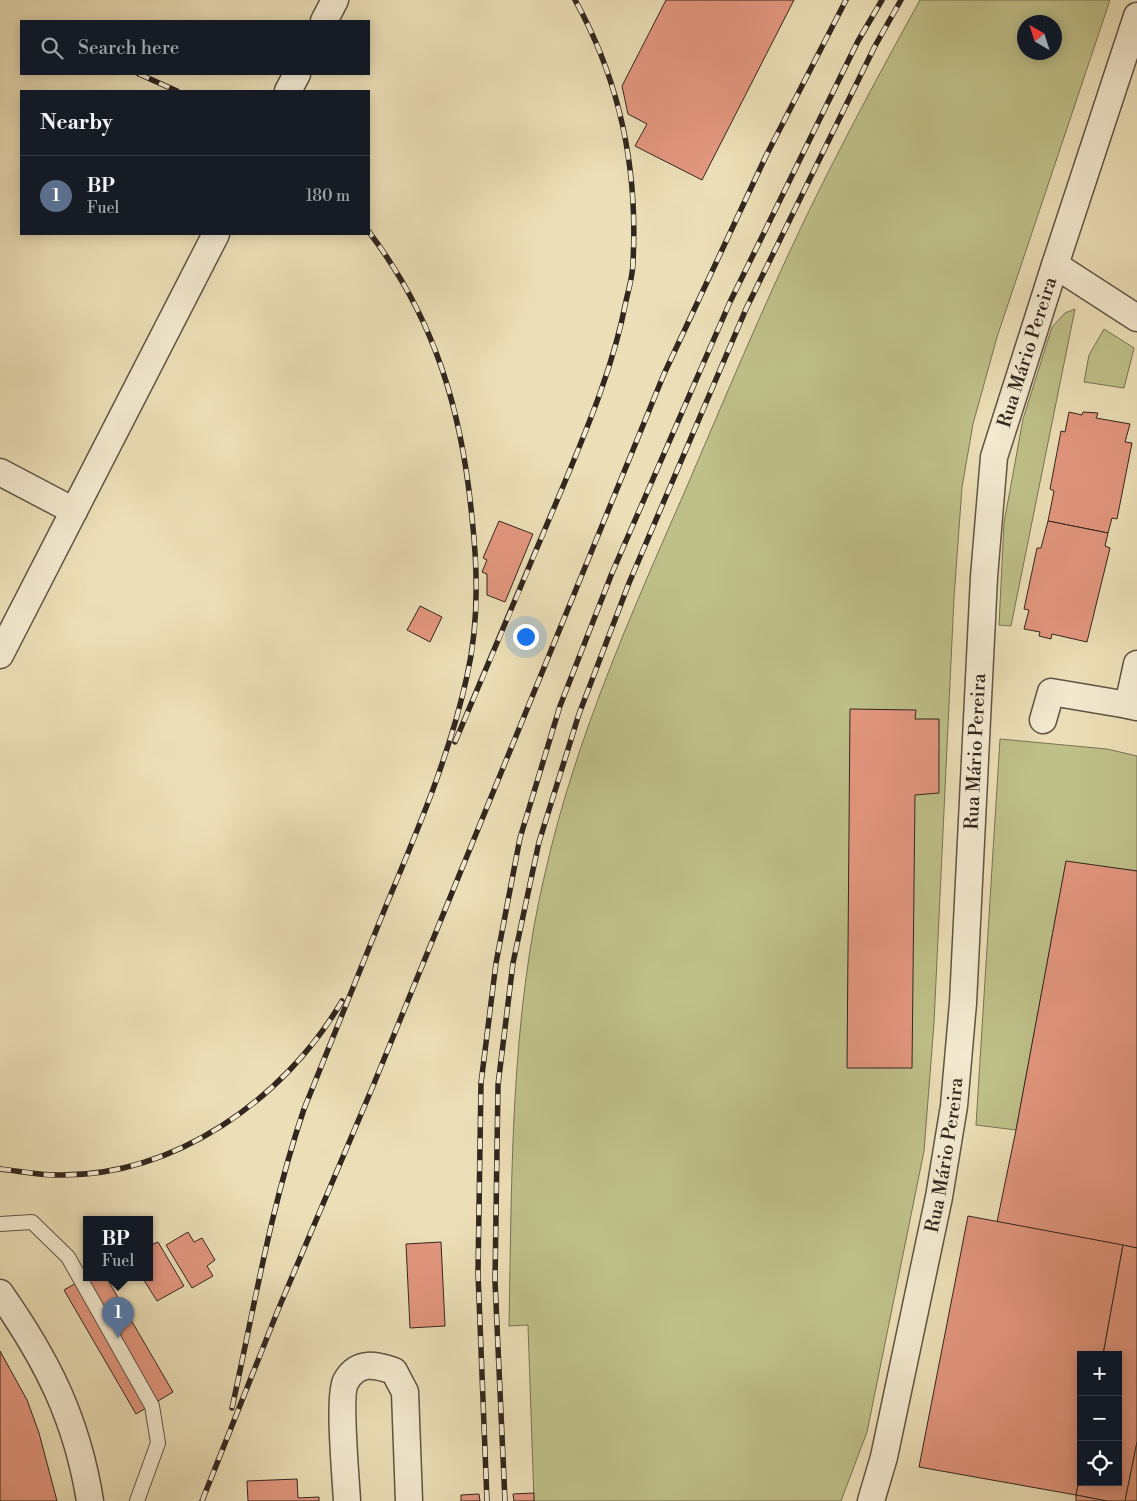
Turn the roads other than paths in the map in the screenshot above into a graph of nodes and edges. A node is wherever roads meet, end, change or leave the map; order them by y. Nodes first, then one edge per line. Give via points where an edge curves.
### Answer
1 (335, 0) edge
2 (1137, 16) edge
3 (325, 20) edge
4 (296, 75) edge
5 (289, 90) edge
6 (215, 235) edge
7 (1055, 265) junction
8 (1137, 318) edge
9 (0, 472) edge
10 (74, 511) junction
11 (0, 655) edge
12 (1137, 664) edge
13 (1132, 706) edge
14 (1043, 720) dead end
15 (0, 1224) edge
16 (0, 1293) edge
17 (90, 1501) edge
18 (136, 1501) edge
19 (347, 1501) edge
20 (409, 1501) edge
21 (871, 1501) edge

1 - 3 street
2 - 7 street, Rua Mário Pereira
4 - 5 street
6 - 10 street
7 - 8 street
7 - 21 street, Rua Mário Pereira via 994,457 984,577 963,1003 954,1106 935,1217 884,1457
9 - 10 street
10 - 11 street
12 - 13 street
13 - 14 street via 1051,692
15 - 18 lane via 32,1222 68,1257 152,1406 158,1443
16 - 17 street via 42,1355 60,1392 86,1473
19 - 20 street via 345,1382 356,1370 373,1364 394,1371 405,1392

